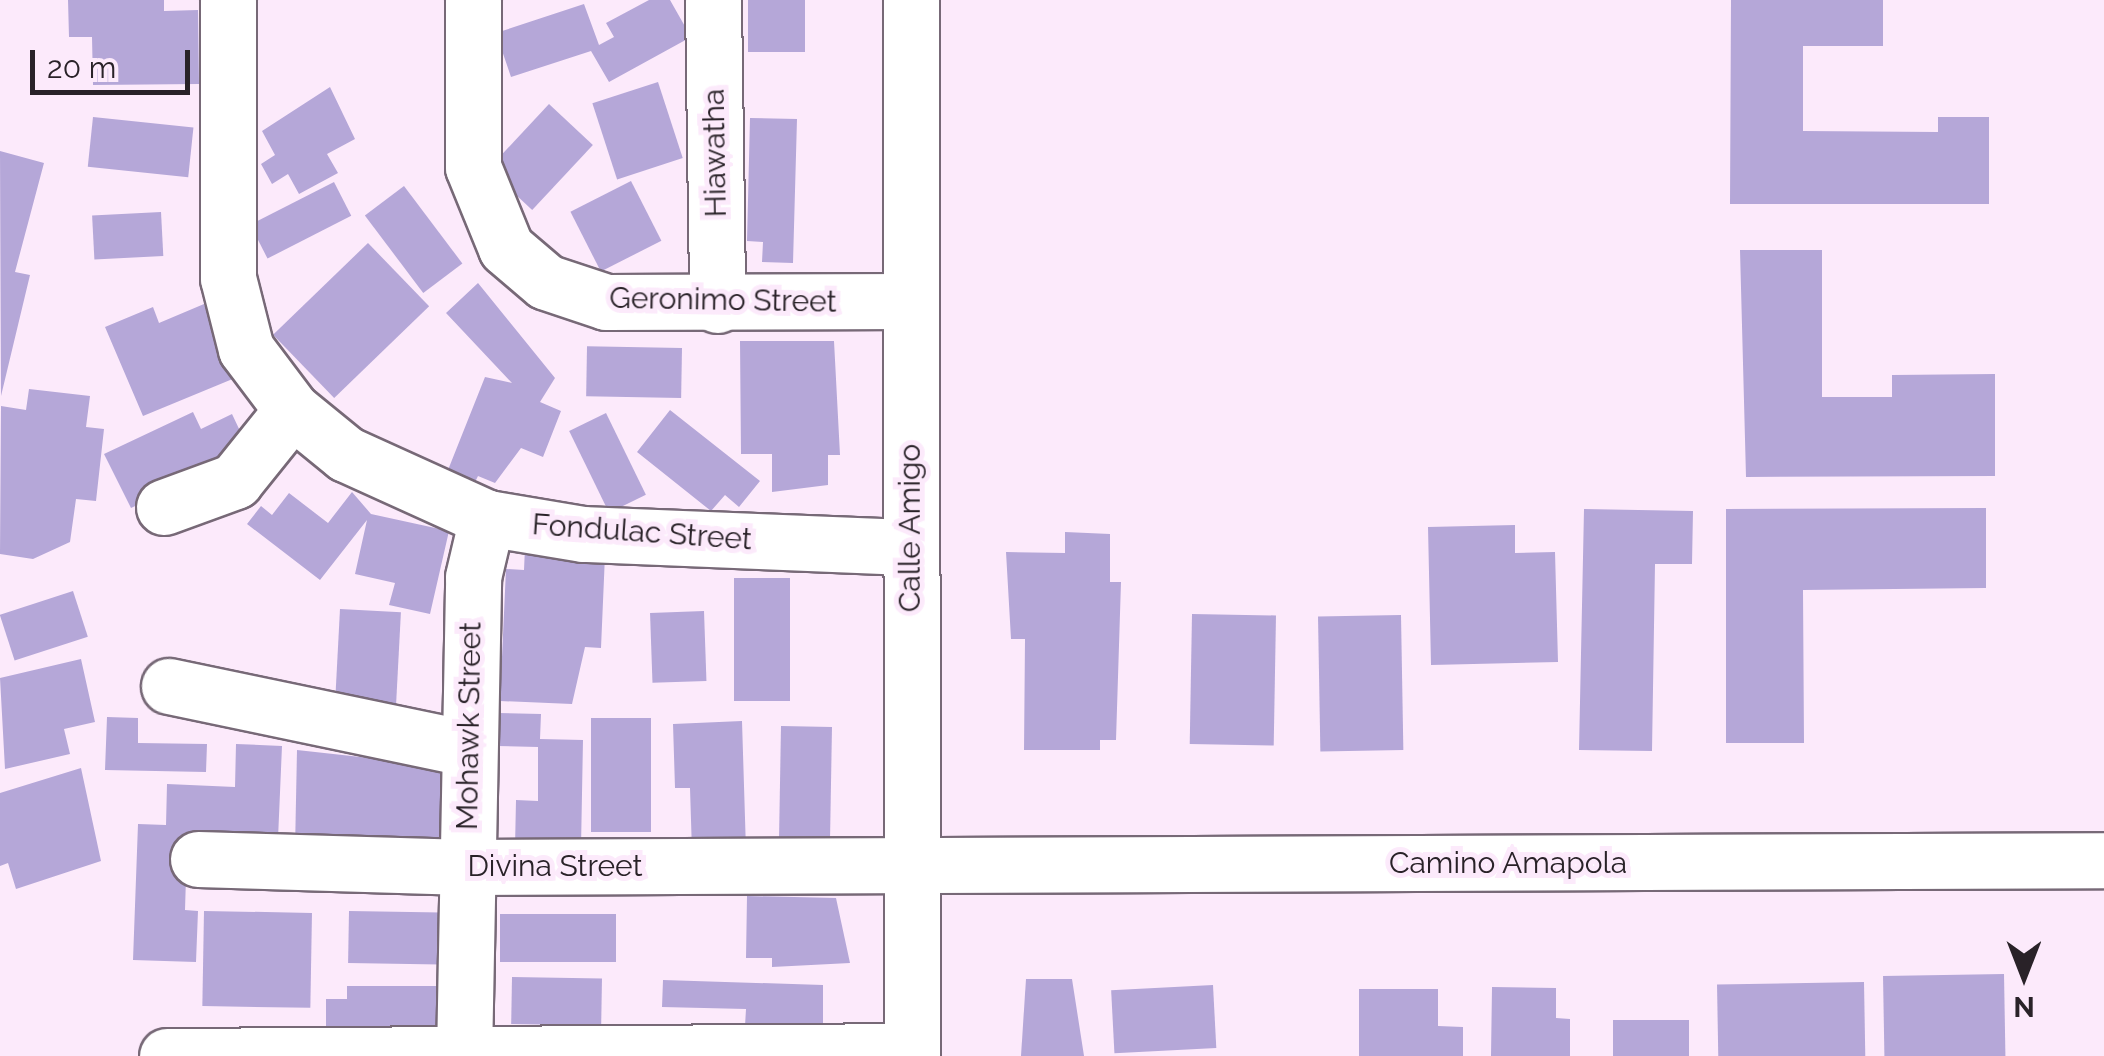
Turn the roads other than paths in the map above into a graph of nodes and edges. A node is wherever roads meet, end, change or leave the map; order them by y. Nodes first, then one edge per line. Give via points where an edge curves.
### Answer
1 (228, 0) edge
2 (473, 0) edge
3 (713, 0) edge
4 (911, 0) edge
5 (910, 301) junction
6 (717, 305) junction
7 (292, 410) junction
8 (164, 508) dead end
9 (487, 518) junction
10 (910, 548) junction
11 (169, 686) dead end
12 (467, 748) junction
13 (198, 859) dead end
14 (2104, 860) edge
15 (912, 866) junction
16 (466, 867) junction
17 (912, 1054) edge
18 (464, 1055) edge
19 (166, 1056) edge

1 - 7 street, Fondulac Street via 228,278 246,349
2 - 6 street, Geronimo Street via 473,167 506,248 546,282 606,302
3 - 6 street, Hiawatha
4 - 5 street, Calle Amigo
5 - 6 street, Geronimo Street
5 - 10 street, Calle Amigo
7 - 8 street via 235,481
7 - 9 street, Fondulac Street via 392,480
9 - 10 street, Fondulac Street via 584,534
9 - 12 street, Mohawk Street via 473,577
10 - 15 street, Calle Amigo
11 - 12 street
12 - 16 street, Mohawk Street
13 - 16 street, Divina Street
14 - 15 street, Camino Amapola
15 - 16 street, Divina Street
15 - 17 street, Calle Amigo
16 - 18 street, Mohawk Street
17 - 18 street
18 - 19 street

